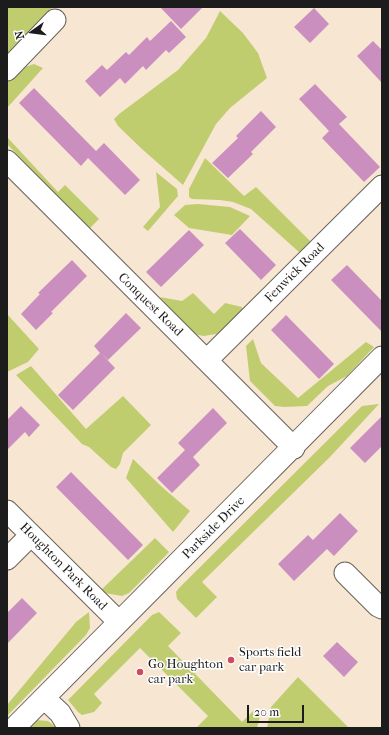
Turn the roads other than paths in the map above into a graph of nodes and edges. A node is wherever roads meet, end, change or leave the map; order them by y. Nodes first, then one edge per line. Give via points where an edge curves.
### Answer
1 (55, 20) dead end
2 (7, 70) edge
3 (7, 161) edge
4 (382, 186) edge
5 (207, 360) junction
6 (381, 360) edge
7 (294, 448) junction
8 (7, 511) edge
9 (30, 536) junction
10 (7, 559) edge
11 (345, 573) dead end
12 (382, 608) edge
13 (119, 622) junction
14 (44, 698) junction
15 (14, 728) edge
16 (69, 728) edge

1 - 2 street
3 - 5 street, Conquest Road
4 - 5 street, Fenwick Road
5 - 7 street, Conquest Road
6 - 7 street, Parkside Drive
7 - 13 street, Parkside Drive
8 - 9 street, Houghton Park Road
9 - 10 street
9 - 13 street, Houghton Park Road
11 - 12 street
13 - 14 street, Parkside Drive
14 - 15 street, Parkside Drive
14 - 16 street via 60,713

